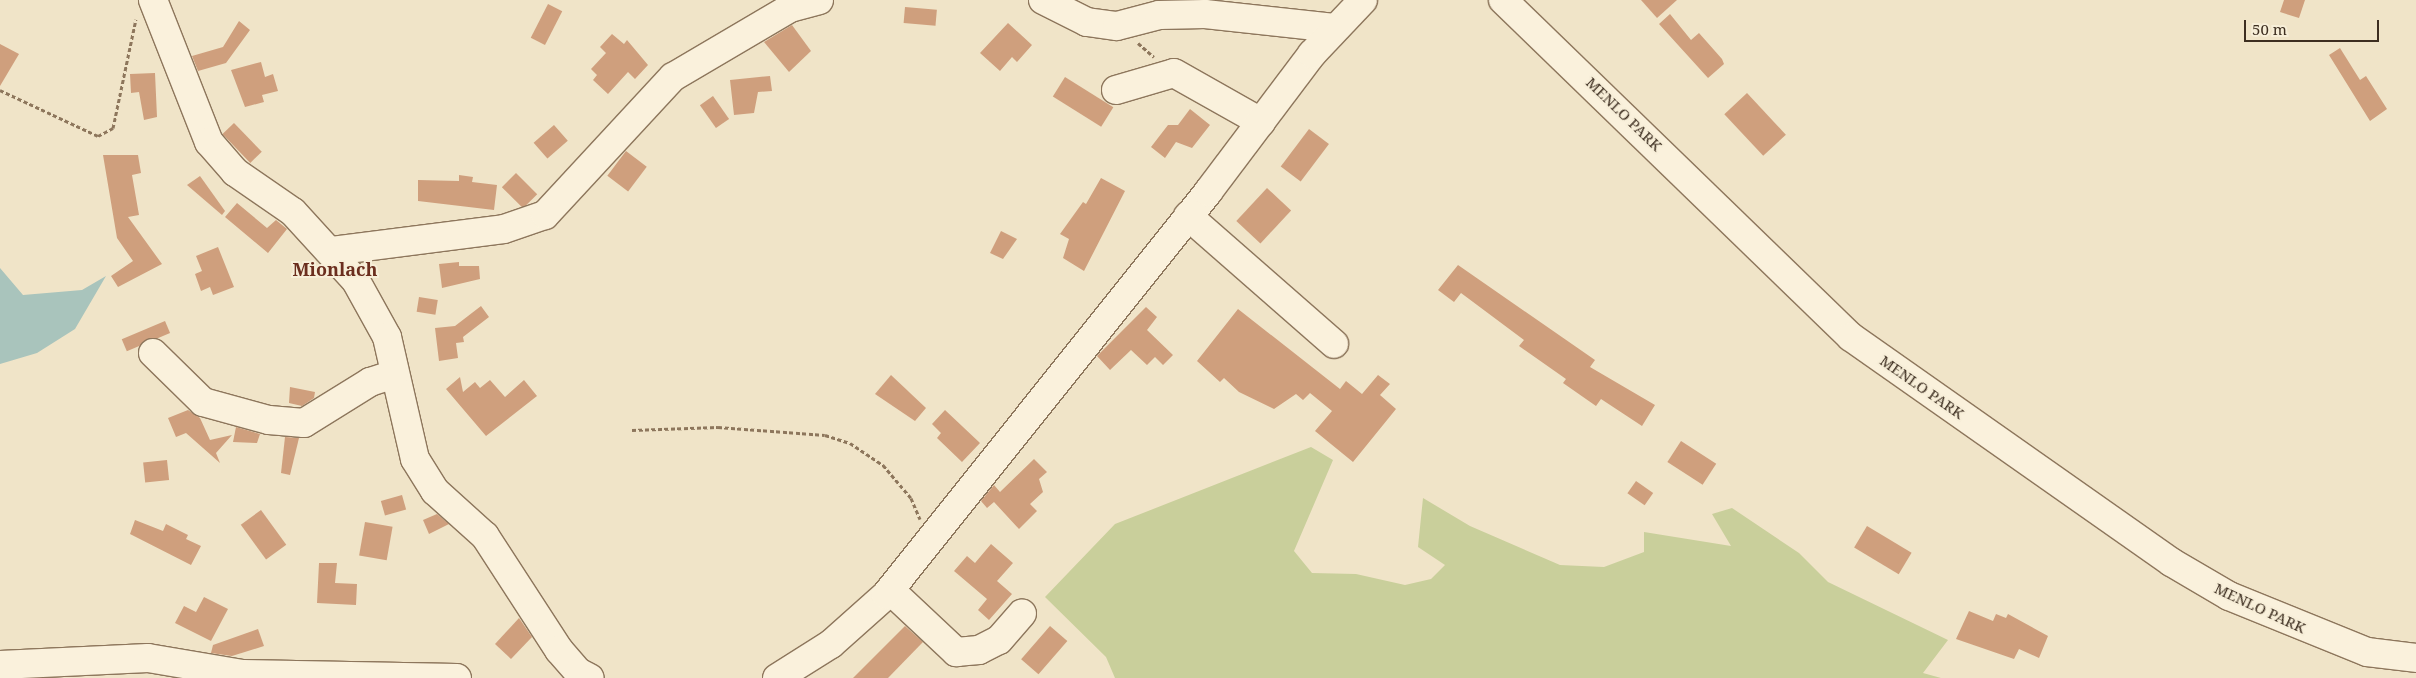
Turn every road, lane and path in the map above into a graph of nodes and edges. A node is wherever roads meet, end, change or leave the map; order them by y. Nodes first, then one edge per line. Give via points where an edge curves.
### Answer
1 (820, 0) edge
2 (1043, 0) edge
3 (1363, 0) edge
4 (1503, 0) edge
5 (145, 5) edge
6 (1117, 26) junction
7 (1334, 28) junction
8 (1174, 73) junction
9 (0, 90) edge
10 (1116, 90) dead end
11 (1261, 122) junction
12 (1188, 216) junction
13 (332, 251) junction
14 (1334, 344) dead end
15 (153, 353) dead end
16 (394, 374) junction
17 (632, 430) dead end
18 (928, 538) junction
19 (890, 590) junction
20 (1022, 614) dead end
21 (2416, 658) edge
22 (0, 665) edge
23 (578, 676) edge
24 (457, 678) edge
25 (777, 678) edge

1 - 13 street via 790,8 673,77 545,214 504,229
2 - 6 street via 1087,22
3 - 7 street
4 - 21 street, MENLO PARK via 1851,337 2171,562 2229,596 2367,652
5 - 9 path via 113,128 98,136
5 - 13 street via 209,142 235,172 294,212
6 - 7 street via 1159,15 1206,14
6 - 8 path
7 - 11 street
8 - 10 street
8 - 11 street
11 - 12 street
12 - 14 street
12 - 18 street
13 - 16 street via 356,281 387,337
15 - 16 street via 204,402 269,420 304,422 370,382
16 - 23 street via 415,459 436,491 485,536
17 - 18 path via 784,430 850,443 883,465 911,498
18 - 19 street
19 - 20 street via 956,652 979,650 999,640
19 - 25 street via 831,644
22 - 24 street via 148,658 244,674

